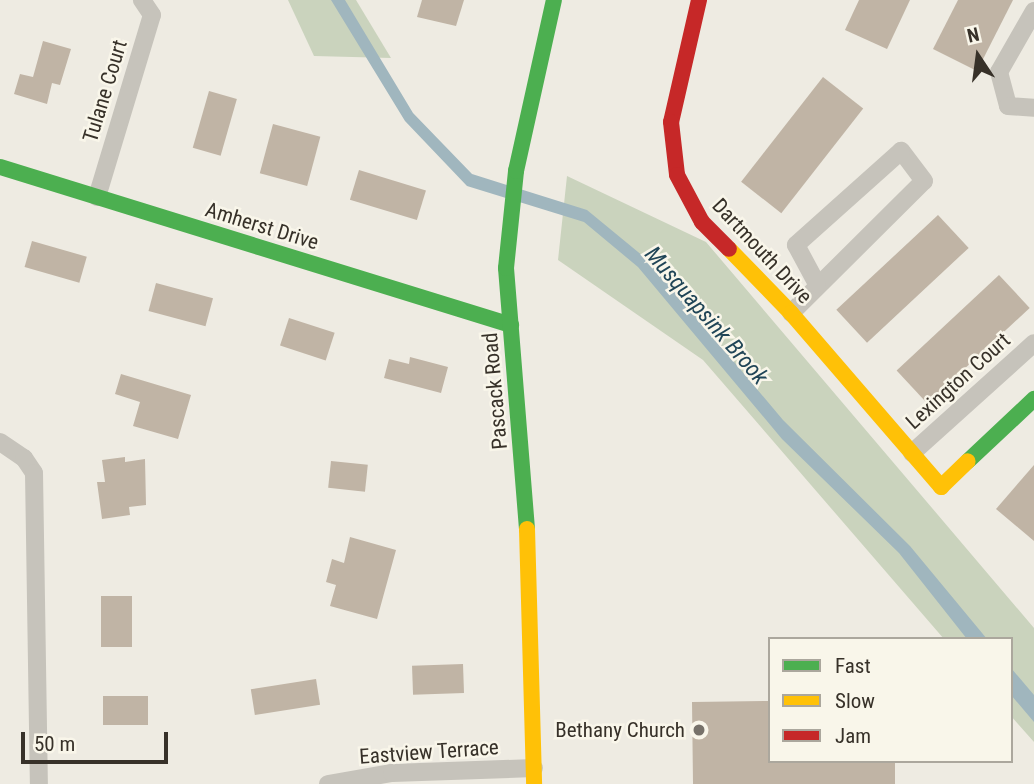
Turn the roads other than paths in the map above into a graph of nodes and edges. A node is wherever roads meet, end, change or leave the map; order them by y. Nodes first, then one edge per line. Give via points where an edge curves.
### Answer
1 (142, 0) edge
2 (554, 0) edge
3 (699, 0) edge
4 (1034, 11) edge
5 (1034, 108) edge
6 (0, 167) edge
7 (97, 197) junction
8 (817, 284) dead end
9 (791, 313) junction
10 (511, 325) junction
11 (1034, 343) edge
12 (1034, 400) edge
13 (0, 442) edge
14 (912, 453) junction
15 (534, 776) edge
16 (39, 784) edge
17 (328, 784) edge

1 - 7 street, Tulane Court via 152,16
2 - 10 street, Pascack Road via 516,171 506,268
3 - 9 street, Dartmouth Drive via 671,122 677,175 702,222
4 - 5 street via 999,72 1008,106
6 - 7 street, Amherst Drive
7 - 10 street, Amherst Drive
8 - 9 street via 796,245 901,151 924,181
9 - 14 street, Dartmouth Drive
10 - 15 street, Pascack Road via 529,550
11 - 14 street, Lexington Court
12 - 14 street, Dartmouth Drive via 941,487
13 - 16 street via 24,458 34,473
15 - 17 street, Eastview Terrace via 403,772

